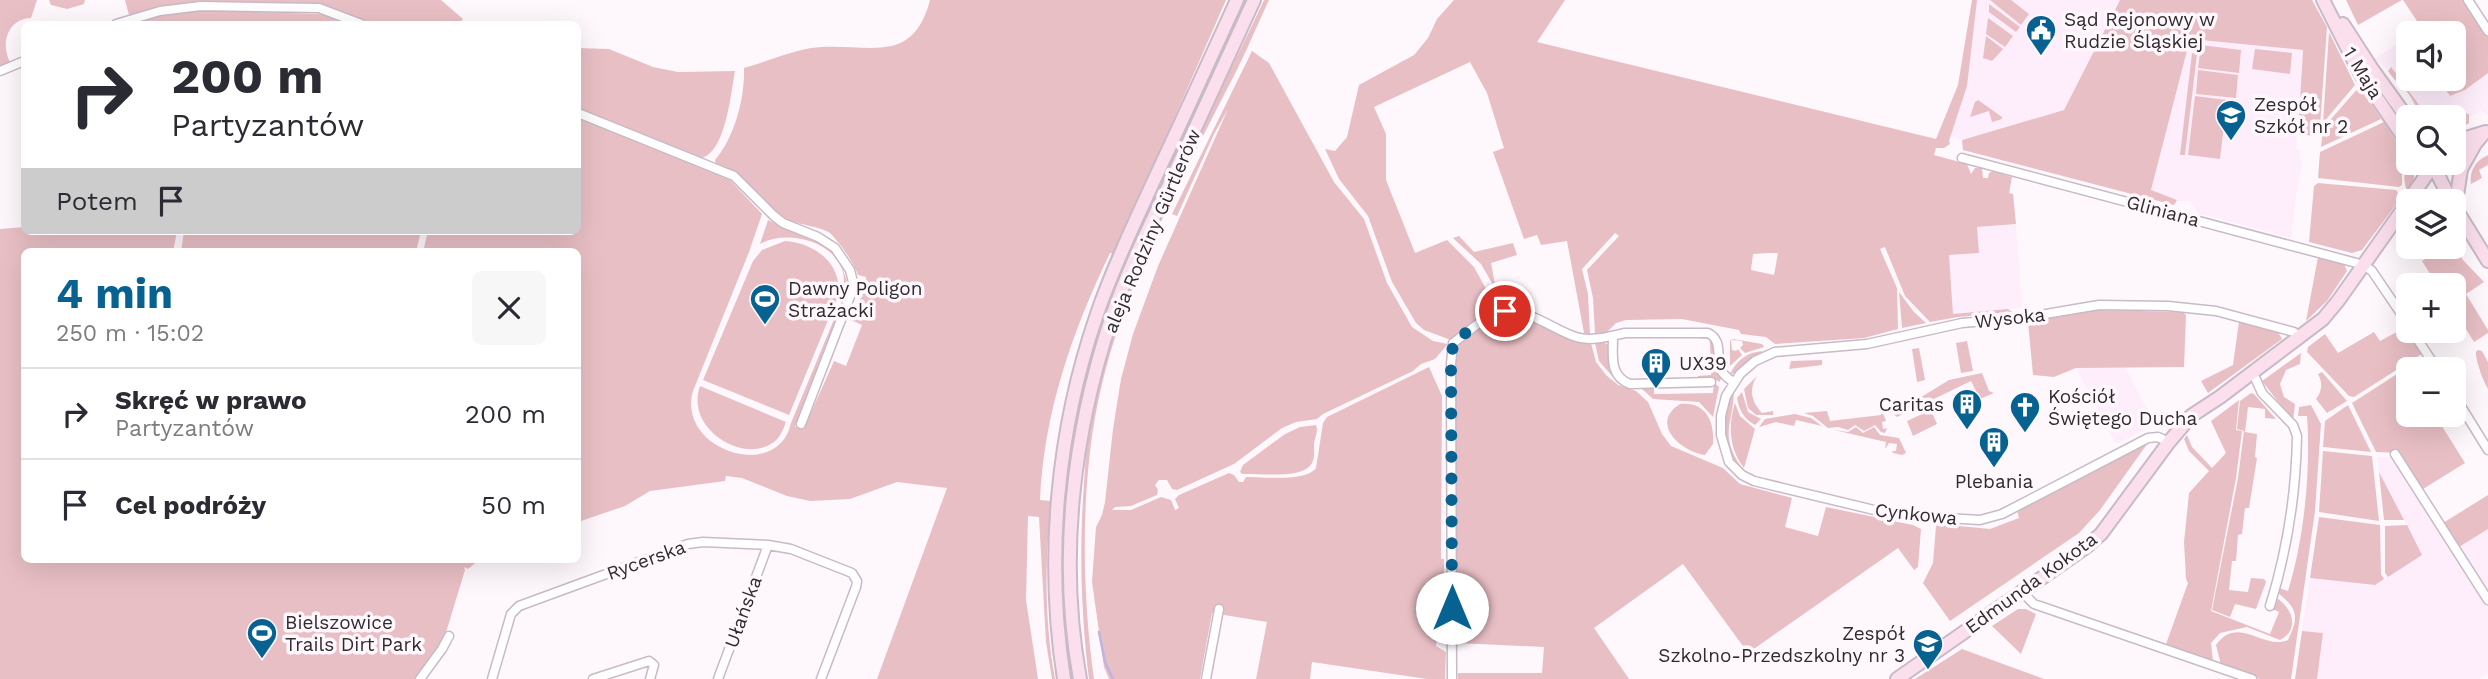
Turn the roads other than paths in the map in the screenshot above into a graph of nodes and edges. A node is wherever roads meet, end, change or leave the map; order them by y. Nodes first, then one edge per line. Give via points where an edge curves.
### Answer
1 (1237, 0) edge
2 (1254, 0) edge
3 (2325, 0) edge
4 (2468, 0) edge
5 (127, 21) edge
6 (353, 21) edge
7 (2488, 32) edge
8 (21, 62) edge
9 (0, 71) edge
10 (2398, 105) edge
11 (581, 114) edge
12 (2396, 126) edge
13 (2486, 132) edge
14 (2466, 139) edge
15 (2475, 144) junction
16 (2466, 151) edge
17 (1962, 158) dead end
18 (2457, 189) edge
19 (2396, 218) edge
20 (2466, 226) edge
21 (2488, 261) edge
22 (2364, 265) junction
23 (2396, 306) edge
24 (1613, 337) junction
25 (2300, 338) junction
26 (2253, 373) junction
27 (1711, 382) dead end
28 (1732, 385) junction
29 (2466, 414) edge
30 (801, 424) dead end
31 (2169, 442) junction
32 (2488, 450) edge
33 (2395, 454) dead end
34 (768, 545) junction
35 (2022, 592) junction
36 (2488, 600) edge
37 (2270, 606) dead end
38 (1219, 609) dead end
39 (449, 636) dead end
40 (420, 679) edge
41 (492, 679) edge
42 (593, 679) edge
43 (650, 679) edge
44 (718, 679) edge
45 (821, 679) edge
46 (1064, 679) edge
47 (1080, 679) edge
48 (1206, 679) edge
49 (1452, 679) edge
50 (1897, 679) edge
51 (2252, 679) edge

1 - 46 main road, aleja Rodziny Gürtlerów via 1129,235 1097,313 1077,383 1065,440 1055,555
2 - 47 main road, aleja Rodziny Gürtlerów via 1144,239 1094,376 1071,522 1071,604
3 - 10 main road, 1 Maja
3 - 12 main road, 1 Maja via 2360,73
4 - 7 street
5 - 6 street via 201,6 319,8
8 - 9 street
11 - 30 street via 734,176 783,223 828,242 841,255 854,286
13 - 14 main road
13 - 15 main road
15 - 16 main road
15 - 18 main road via 2461,169
17 - 22 street, Gliniana
19 - 22 main road, Edmunda Kokota
20 - 21 main road
22 - 23 street
22 - 25 main road, Edmunda Kokota via 2323,319
24 - 27 street via 1613,366 1624,382
24 - 28 street via 1625,333 1711,334 1718,343 1721,369
24 - 49 street via 1579,338 1550,324 1502,311 1453,343
25 - 26 main road, Edmunda Kokota
25 - 28 street, Wysoka via 2294,332 2216,311 2099,306 1962,323 1867,344 1785,349 1755,361
26 - 31 main road, Edmunda Kokota via 2191,416
26 - 37 street via 2262,393 2293,425 2297,436 2291,512
28 - 31 street, Cynkowa via 1721,416 1721,435 1729,462 1742,475 1895,515 1992,518 2148,438
29 - 32 street
31 - 35 main road, Edmunda Kokota via 2101,534
33 - 36 street
34 - 41 street, Rycerska via 692,542 519,606 511,614
34 - 44 street, Ułańska
34 - 45 street, Rycerska via 852,573 857,581
35 - 50 main road, Edmunda Kokota
35 - 51 street via 2034,604
38 - 48 street
39 - 40 street
42 - 43 street via 649,661 654,665

